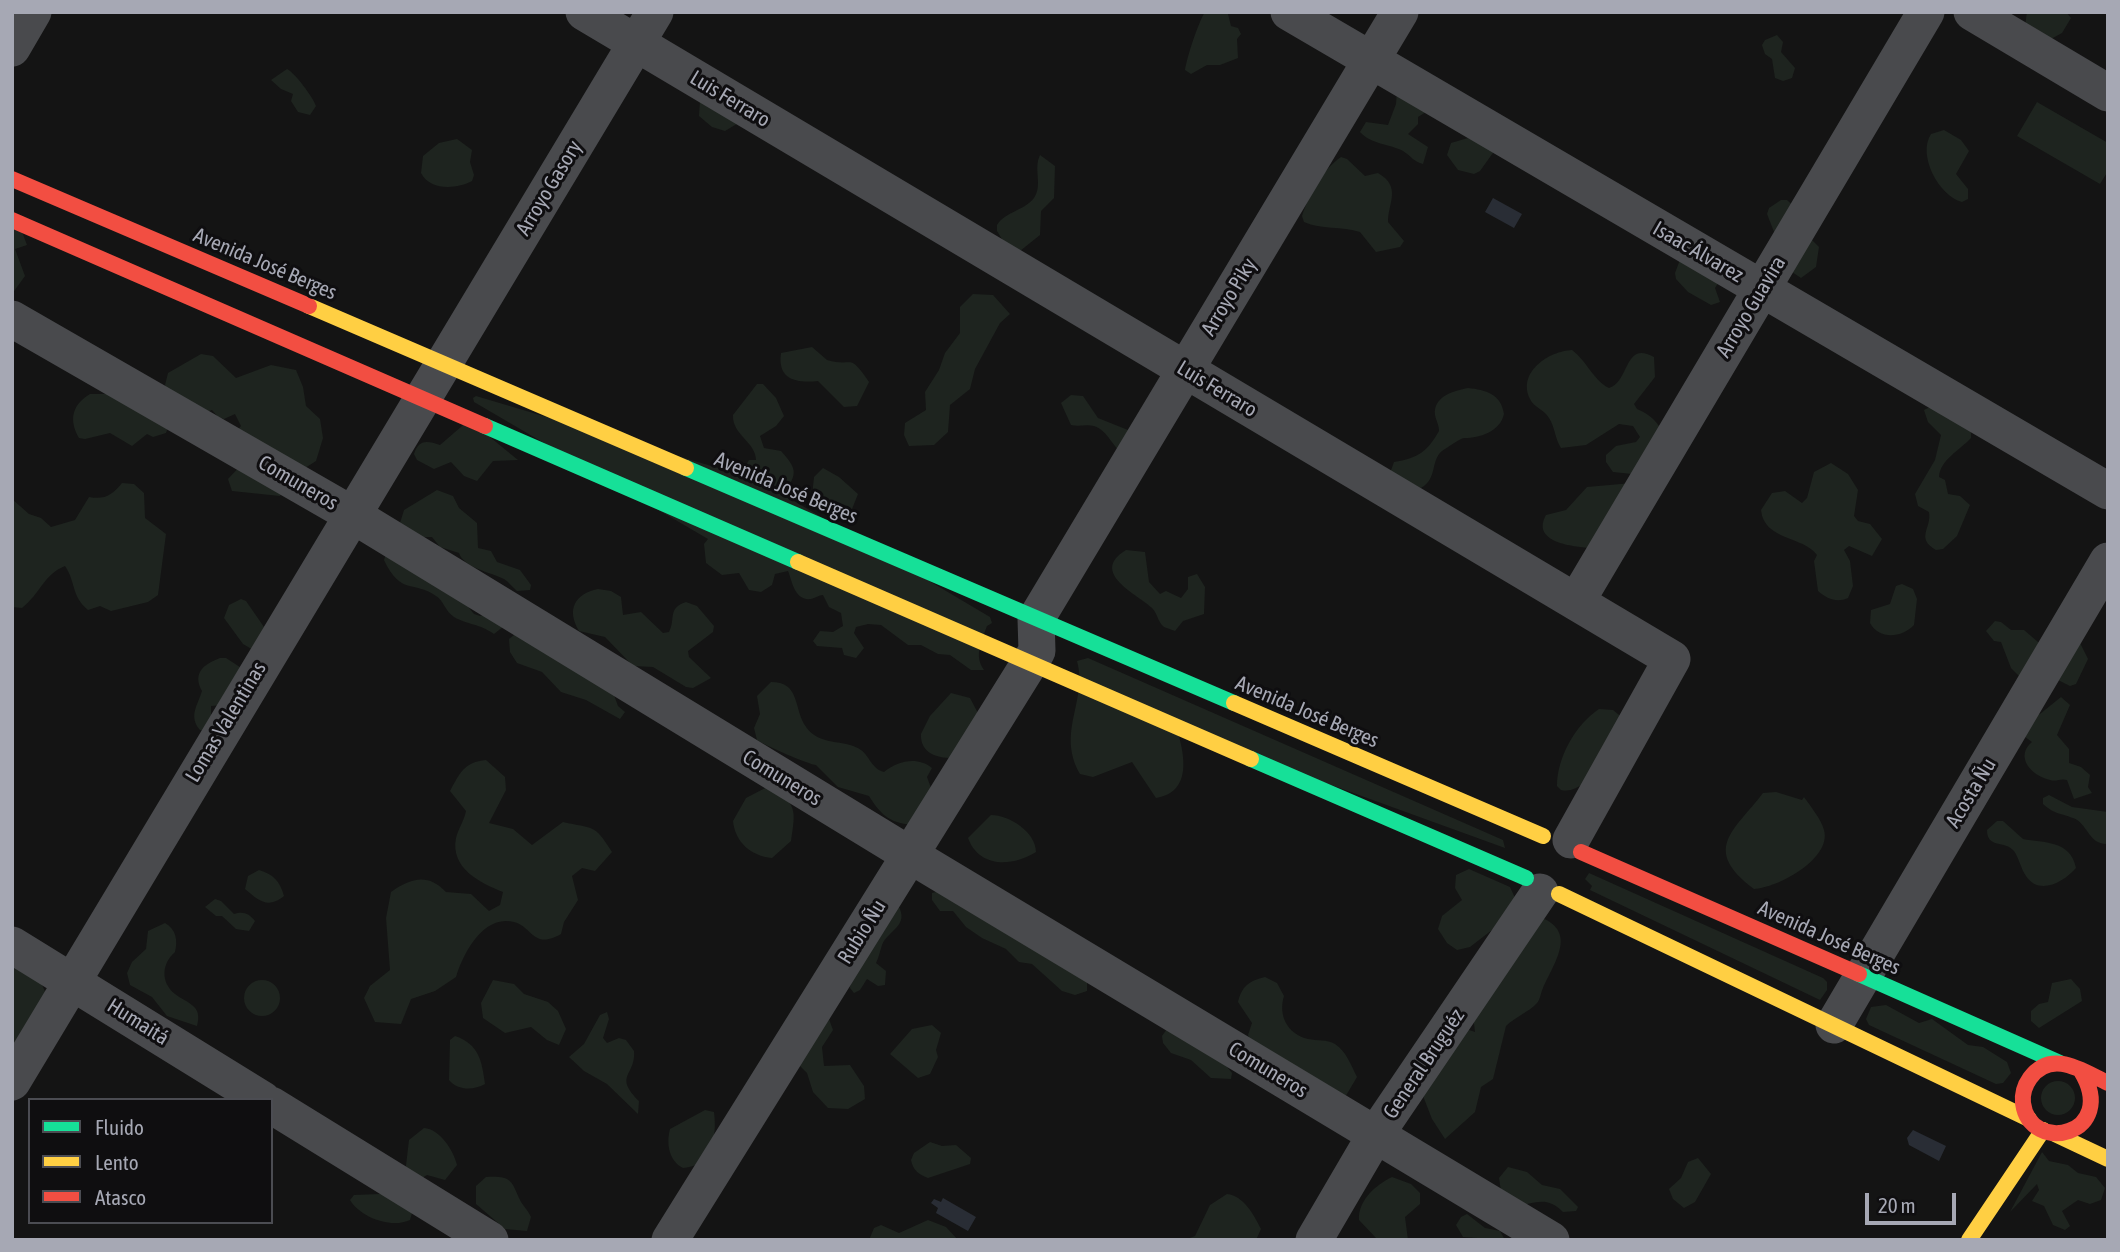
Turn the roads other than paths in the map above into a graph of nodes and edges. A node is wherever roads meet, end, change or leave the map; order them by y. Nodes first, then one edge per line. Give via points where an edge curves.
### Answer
1 (33, 12) edge
2 (584, 12) edge
3 (655, 12) edge
4 (1289, 12) edge
5 (1399, 12) edge
6 (1926, 12) edge
7 (1972, 12) edge
8 (636, 43) junction
9 (12, 48) edge
10 (1371, 60) junction
11 (2108, 93) edge
12 (12, 179) edge
13 (12, 220) edge
14 (1762, 289) junction
15 (12, 319) edge
16 (443, 364) junction
17 (1185, 370) junction
18 (421, 398) junction
19 (2108, 491) edge
20 (351, 514) junction
21 (2108, 561) edge
22 (1577, 603) junction
23 (1037, 619) junction
24 (1029, 664) junction
25 (1529, 846) dead end
26 (910, 856) junction
27 (1556, 868) junction
28 (12, 945) edge
29 (1863, 976) junction
30 (71, 981) junction
31 (1834, 1026) junction
32 (2060, 1063) junction
33 (2081, 1071) junction
34 (12, 1082) edge
35 (2108, 1083) edge
36 (260, 1098) edge
37 (273, 1106) edge
38 (2029, 1119) junction
39 (2049, 1132) junction
40 (1376, 1134) junction
41 (2108, 1159) edge
42 (490, 1240) edge
43 (670, 1240) edge
44 (1314, 1240) edge
45 (1551, 1240) edge
46 (1969, 1240) edge

1 - 9 street
2 - 8 street, Luis Ferraro
3 - 8 street, Arroyo Gasory
4 - 10 street, Isaac Álvarez
5 - 10 street, Arroyo Piky
6 - 14 street, Arroyo Guavira
7 - 11 street
8 - 16 street, Arroyo Gasory
8 - 17 street, Luis Ferraro
10 - 14 street, Isaac Álvarez
10 - 17 street, Arroyo Piky
12 - 16 main road, Avenida José Berges
13 - 18 main road, Avenida José Berges
14 - 19 street, Isaac Álvarez
14 - 22 street, Arroyo Guavira
15 - 20 street, Comuneros
16 - 18 street, Lomas Valentinas
16 - 23 main road, Avenida José Berges
17 - 22 street, Luis Ferraro
17 - 23 street, Arroyo Piky
18 - 20 street, Lomas Valentinas
18 - 24 main road, Avenida José Berges
20 - 26 street, Comuneros
20 - 30 street, Lomas Valentinas
21 - 29 street, Acosta Ñu
22 - 27 street, Luis Ferraro via 1672,660
23 - 24 street, Rubio Ñu via 1037,651
23 - 27 main road, Avenida José Berges
24 - 26 street, Rubio Ñu
24 - 27 main road, Avenida José Berges
25 - 27 main road
26 - 40 street, Comuneros
26 - 43 street, Rubio Ñu
27 - 29 main road, Avenida José Berges
27 - 31 main road, Avenida José Berges
27 - 40 street, General Bruguéz
28 - 30 street, Humaitá
29 - 31 street, Acosta Ñu
29 - 32 main road, Avenida José Berges
30 - 34 street, Lomas Valentinas
30 - 36 street, Humaitá
31 - 38 main road, Avenida José Berges
32 - 33 main road, Avenida José Berges
32 - 38 main road via 2030,1076 2022,1097
33 - 35 main road, Avenida José Berges
33 - 39 main road via 2093,1089 2091,1113 2077,1129
37 - 42 street
38 - 39 main road, Avenida José Berges
39 - 41 main road, Avenida José Berges
39 - 46 main road
40 - 44 street, General Bruguéz
40 - 45 street, Comuneros

